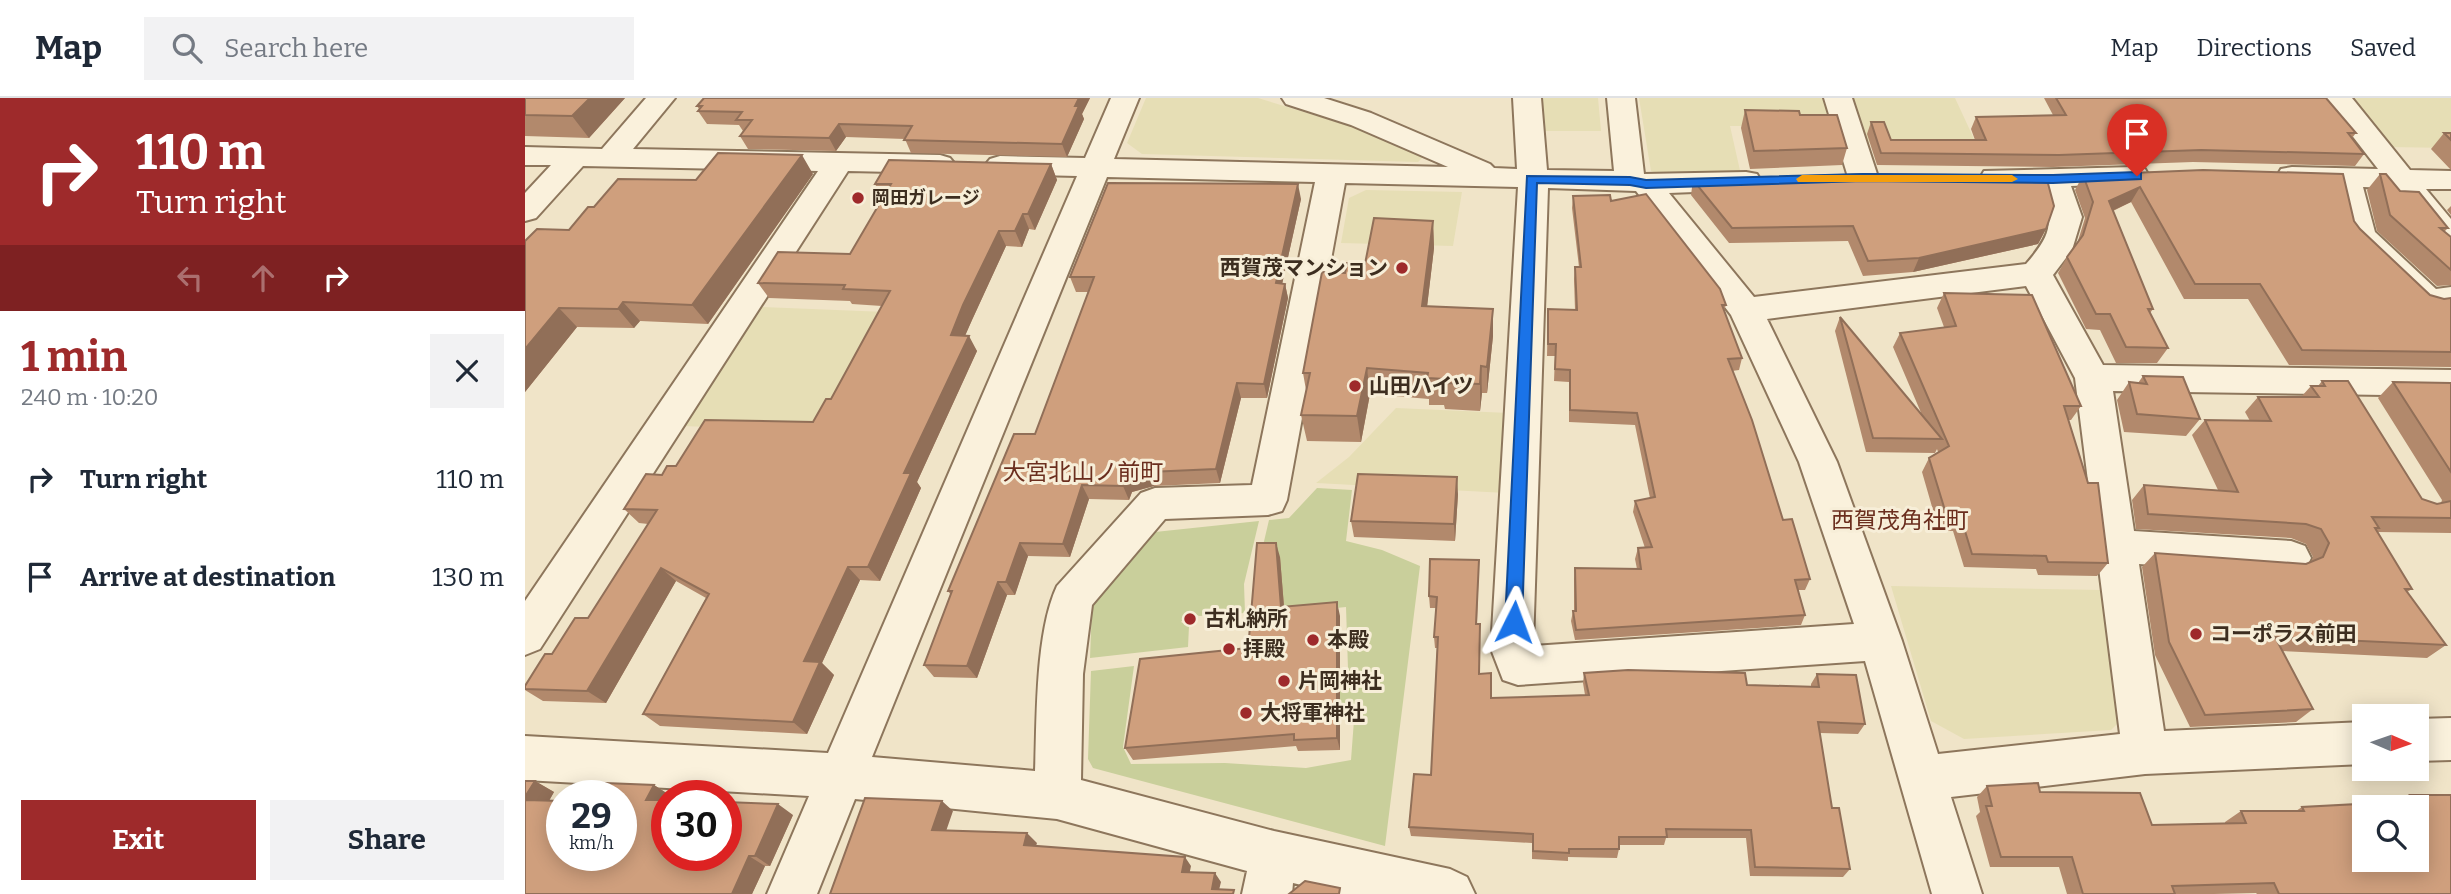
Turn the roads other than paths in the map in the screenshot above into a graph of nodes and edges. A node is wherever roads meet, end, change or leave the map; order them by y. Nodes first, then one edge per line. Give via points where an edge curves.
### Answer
1 (661, 98) edge
2 (1125, 98) edge
3 (1296, 98) edge
4 (1527, 98) edge
5 (1621, 98) edge
6 (1838, 98) edge
7 (2337, 98) edge
8 (525, 156) edge
9 (611, 157) junction
10 (573, 158) junction
11 (839, 162) junction
12 (1096, 167) junction
13 (1332, 172) junction
14 (2165, 175) edge
15 (2262, 176) edge
16 (2346, 177) junction
17 (1514, 178) junction
18 (1863, 178) edge
19 (1972, 178) edge
20 (2053, 179) junction
21 (2403, 179) junction
22 (1769, 180) edge
23 (2451, 180) edge
24 (1638, 182) junction
25 (525, 211) edge
26 (2451, 240) edge
27 (2036, 274) junction
28 (2451, 298) edge
29 (1746, 310) junction
30 (2094, 378) junction
31 (2345, 381) junction
32 (2451, 383) edge
33 (2366, 414) edge
34 (2116, 546) junction
35 (2291, 558) dead end
36 (525, 636) edge
37 (1881, 641) junction
38 (2451, 739) edge
39 (2429, 740) edge
40 (2352, 744) edge
41 (2145, 753) junction
42 (525, 758) edge
43 (841, 776) junction
44 (1920, 778) junction
45 (1057, 796) junction
46 (1271, 874) edge
47 (792, 894) edge
48 (1450, 894) edge
49 (1957, 894) edge

1 - 9 street
2 - 12 street
3 - 17 street
4 - 17 street
5 - 24 street
6 - 18 street
7 - 21 street
8 - 10 street
9 - 10 street
9 - 11 street
10 - 25 street
11 - 12 street
11 - 36 street
12 - 13 street
12 - 43 street
13 - 17 street
13 - 45 street via 1268,500 1156,504 1072,599 1061,674
14 - 20 street
15 - 16 street
16 - 21 street
16 - 28 street via 2360,236 2429,301
17 - 24 street
17 - 37 street via 1513,649 1518,666
19 - 20 street
20 - 27 street via 2067,217 2056,250
21 - 23 street
21 - 26 street
22 - 24 street
24 - 29 street
27 - 29 street
27 - 30 street
29 - 37 street via 1818,462
30 - 31 street
30 - 34 street
31 - 32 street
31 - 33 street
34 - 35 street
34 - 41 street
37 - 44 street
38 - 39 street
40 - 41 street
41 - 44 street
42 - 43 street
43 - 45 street
43 - 47 street
44 - 49 street
45 - 46 street
46 - 48 street

